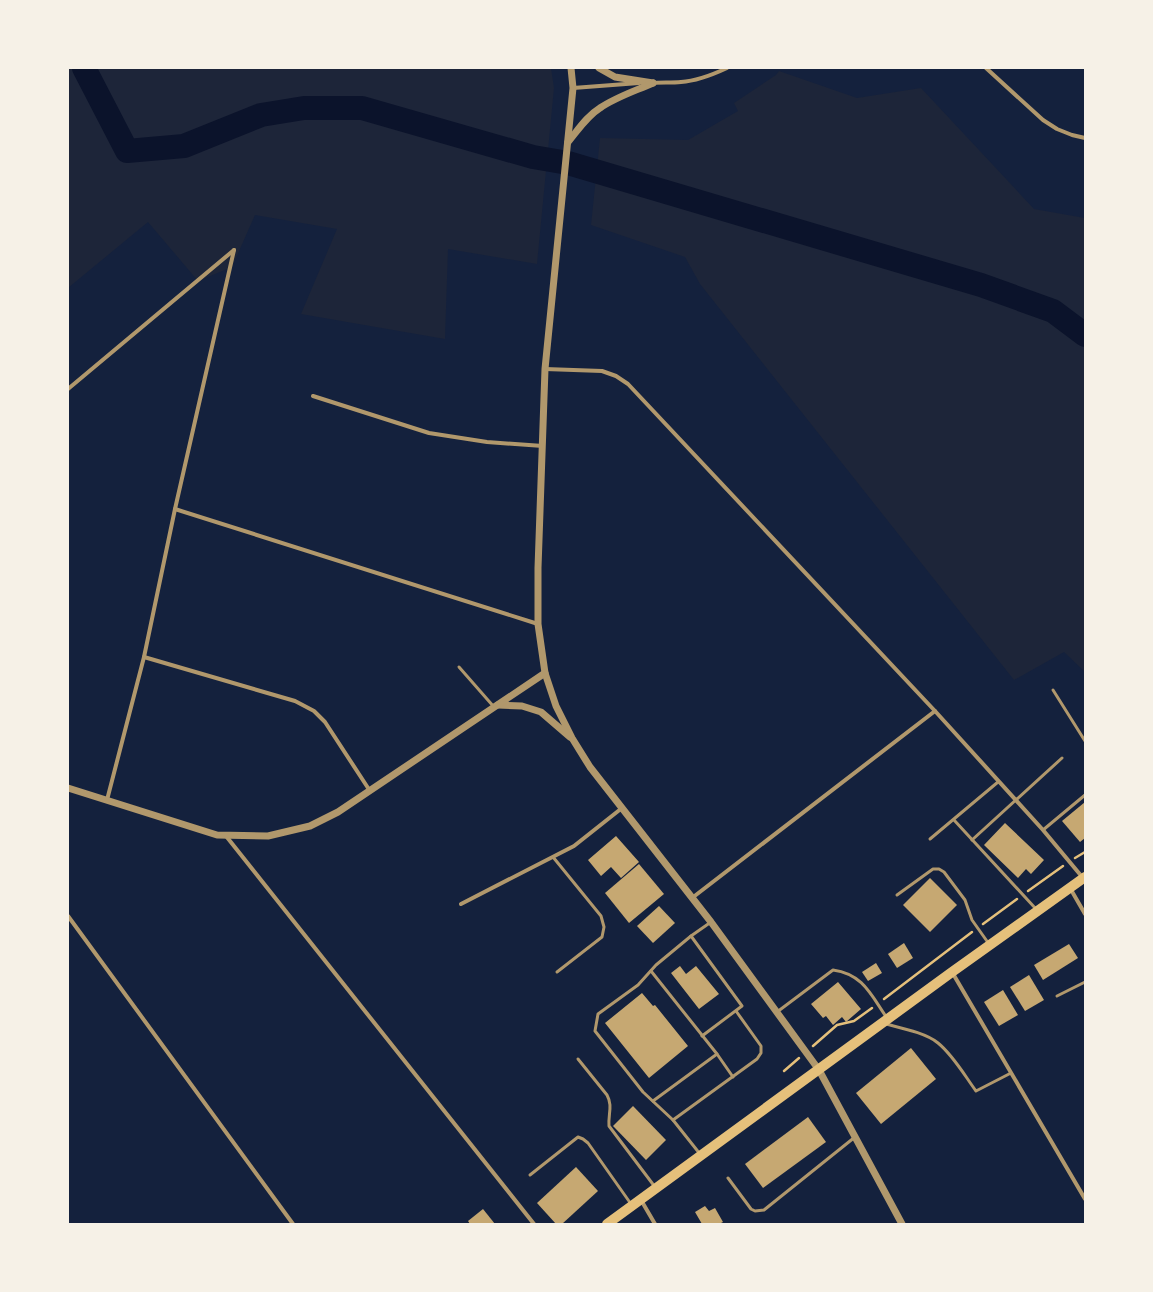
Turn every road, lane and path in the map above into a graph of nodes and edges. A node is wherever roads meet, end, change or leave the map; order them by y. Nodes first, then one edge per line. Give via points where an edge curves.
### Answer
1 (570, 68) edge
2 (599, 68) edge
3 (727, 68) edge
4 (986, 68) edge
5 (653, 83) junction
6 (573, 88) junction
7 (1085, 138) edge
8 (568, 142) junction
9 (545, 369) junction
10 (68, 389) edge
11 (313, 396) dead end
12 (542, 446) junction
13 (175, 509) junction
14 (538, 624) junction
15 (144, 657) junction
16 (459, 667) dead end
17 (545, 673) junction
18 (1053, 690) dead end
19 (496, 706) junction
20 (934, 711) junction
21 (572, 738) junction
22 (1085, 741) edge
23 (1062, 758) dead end
24 (998, 782) junction
25 (68, 788) edge
26 (370, 791) junction
27 (1085, 795) edge
28 (107, 800) junction
29 (1016, 801) junction
30 (622, 808) junction
31 (954, 820) junction
32 (1043, 830) junction
33 (226, 835) junction
34 (930, 839) dead end
35 (972, 840) junction
36 (1085, 852) edge
37 (553, 857) junction
38 (1070, 861) junction
39 (1084, 877) edge
40 (1070, 888) junction
41 (1023, 894) junction
42 (897, 895) dead end
43 (692, 898) junction
44 (461, 904) dead end
45 (1038, 911) junction
46 (1085, 914) edge
47 (68, 916) edge
48 (711, 922) junction
49 (978, 928) junction
50 (691, 936) junction
51 (990, 946) junction
52 (651, 971) junction
53 (557, 972) dead end
54 (952, 972) junction
55 (1085, 982) edge
56 (1058, 996) dead end
57 (877, 1004) junction
58 (736, 1011) junction
59 (777, 1012) junction
60 (885, 1021) junction
61 (702, 1036) junction
62 (806, 1052) junction
63 (717, 1054) junction
64 (578, 1059) dead end
65 (819, 1070) junction
66 (784, 1071) dead end
67 (1011, 1073) junction
68 (733, 1077) junction
69 (653, 1101) junction
70 (673, 1120) junction
71 (855, 1137) junction
72 (701, 1155) junction
73 (530, 1175) dead end
74 (728, 1178) dead end
75 (657, 1188) junction
76 (1085, 1199) edge
77 (636, 1202) junction
78 (293, 1224) edge
79 (534, 1224) edge
80 (607, 1224) edge
81 (655, 1224) edge
82 (902, 1224) edge

1 - 6 street
2 - 5 street via 615,77
3 - 5 street via 696,80
4 - 7 street via 1043,120 1072,136
5 - 6 street
5 - 8 street via 599,108
6 - 8 street
8 - 9 street
9 - 12 street
9 - 20 street via 602,371 628,384
10 - 13 street via 234,250
11 - 12 street via 429,433 487,442
12 - 14 street
13 - 14 street
13 - 15 street
14 - 17 street
15 - 26 street via 295,701 314,711 325,722
15 - 28 street
16 - 19 lane
17 - 19 street
17 - 21 street via 556,706
18 - 22 lane
19 - 21 street via 522,706 542,712
19 - 26 street
20 - 24 street
20 - 43 street
21 - 30 street via 590,767
23 - 29 lane
24 - 29 street
24 - 31 lane
25 - 28 street
26 - 33 street via 338,812 310,826 268,836
27 - 32 lane
28 - 33 street
29 - 32 street
29 - 35 lane
30 - 37 street via 574,846
30 - 43 street
31 - 34 lane
31 - 35 lane
32 - 38 street
33 - 79 street
35 - 41 lane
36 - 38 path
37 - 44 street
37 - 53 lane via 601,916 604,927 602,937
38 - 39 street
38 - 41 path
39 - 40 main road
40 - 45 main road
40 - 46 street
41 - 45 lane
41 - 49 path
42 - 49 lane via 933,868 939,869 965,900 972,920
43 - 48 street
45 - 51 main road
47 - 78 street
48 - 50 lane
48 - 59 street
49 - 51 lane
49 - 57 path
50 - 52 lane
50 - 58 lane via 742,1006
51 - 54 main road
52 - 61 lane
52 - 69 lane via 638,985 598,1014 595,1031
54 - 60 main road
54 - 67 street
55 - 56 lane
57 - 59 lane via 861,981 851,975 832,970
57 - 60 lane
57 - 62 path via 854,1021 837,1025
58 - 61 lane
58 - 68 lane via 762,1046 757,1059
59 - 62 street
60 - 65 main road
60 - 67 lane via 938,1042 976,1091
61 - 63 lane
62 - 65 street
62 - 66 path
63 - 68 lane
63 - 69 lane
64 - 75 lane via 611,1101 609,1126
65 - 71 street
65 - 72 main road
67 - 76 street
68 - 70 lane
69 - 70 lane
70 - 72 lane
71 - 74 lane via 764,1210 751,1209
71 - 82 street
72 - 75 main road
73 - 77 lane via 578,1137 588,1143
75 - 77 main road
77 - 80 main road
77 - 81 street

